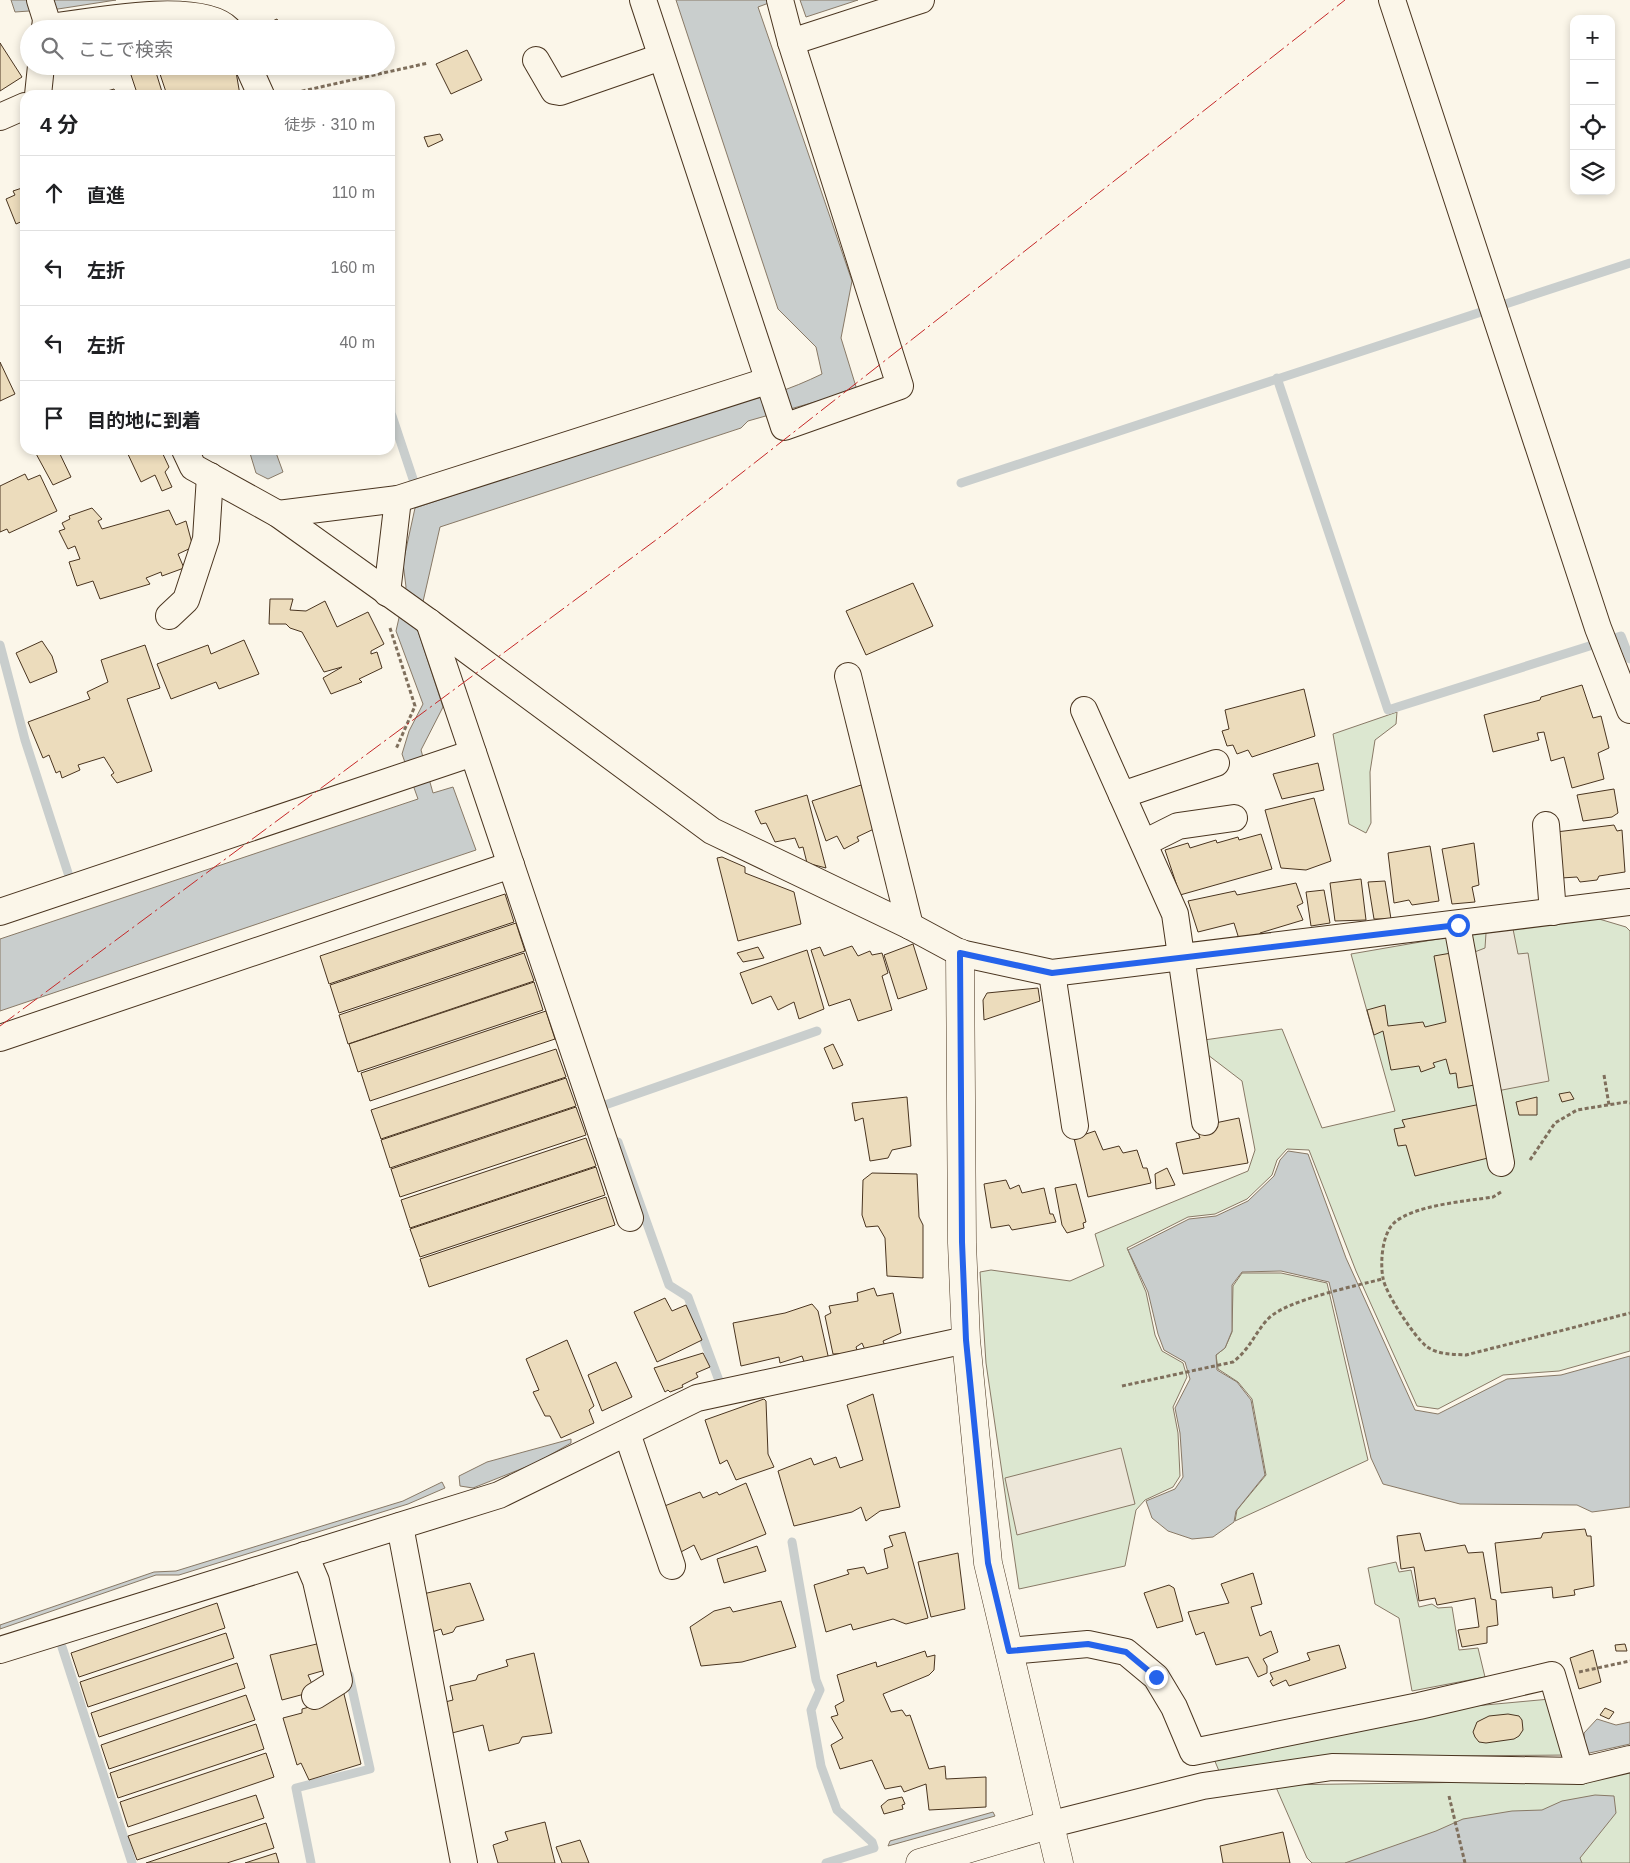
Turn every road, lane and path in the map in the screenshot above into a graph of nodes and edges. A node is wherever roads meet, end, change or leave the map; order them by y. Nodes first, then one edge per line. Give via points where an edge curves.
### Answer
1 (40, 0) edge
2 (643, 0) edge
3 (921, 0) edge
4 (1392, 0) edge
5 (781, 3) edge
6 (46, 20) edge
7 (97, 20) edge
8 (219, 20) edge
9 (791, 42) junction
10 (661, 56) junction
11 (536, 60) dead end
12 (428, 63) dead end
13 (395, 70) edge
14 (40, 75) edge
15 (252, 75) edge
16 (375, 75) edge
17 (39, 90) edge
18 (259, 90) edge
19 (308, 90) edge
20 (20, 108) edge
21 (0, 117) edge
22 (767, 381) junction
23 (187, 455) edge
24 (210, 476) junction
25 (398, 499) junction
26 (278, 514) junction
27 (387, 593) junction
28 (168, 616) dead end
29 (429, 622) junction
30 (848, 676) dead end
31 (1084, 710) dead end
32 (1630, 710) edge
33 (473, 753) junction
34 (1216, 763) dead end
35 (400, 778) junction
36 (1122, 795) junction
37 (1234, 818) dead end
38 (1546, 825) dead end
39 (1144, 843) junction
40 (511, 865) junction
41 (1630, 902) edge
42 (0, 912) edge
43 (1553, 912) junction
44 (1458, 925) junction
45 (910, 926) junction
46 (960, 953) junction
47 (1183, 958) junction
48 (1052, 973) junction
49 (0, 1038) edge
50 (1604, 1075) dead end
51 (1609, 1105) dead end
52 (1205, 1122) dead end
53 (1075, 1126) dead end
54 (1501, 1163) dead end
55 (630, 1218) dead end
56 (1630, 1313) edge
57 (966, 1340) junction
58 (1122, 1386) dead end
59 (627, 1433) junction
60 (400, 1526) junction
61 (305, 1555) junction
62 (672, 1566) dead end
63 (0, 1650) edge
64 (1009, 1651) junction
65 (1630, 1661) edge
66 (1553, 1678) junction
67 (315, 1696) dead end
68 (1630, 1759) edge
69 (1580, 1771) junction
70 (1048, 1825) junction
71 (464, 1863) edge
72 (920, 1863) edge
73 (1059, 1863) edge

1 - 6 street
2 - 10 street
3 - 9 street
4 - 32 street via 1598,628
5 - 9 street
7 - 8 street via 169,9 202,12
9 - 22 street via 900,386 784,427
10 - 11 street via 560,92 554,92
10 - 22 street
12 - 13 path
14 - 17 street
15 - 18 street
16 - 19 path
20 - 21 street
22 - 25 street
23 - 24 street via 193,467
24 - 26 street
24 - 28 street via 206,539 186,600
25 - 26 street
25 - 27 street
26 - 27 street
27 - 29 street
27 - 35 path via 390,632 415,706 396,746
29 - 33 street
29 - 45 street via 712,831
30 - 45 street
31 - 36 street
33 - 35 street
33 - 40 street
34 - 36 street
35 - 42 street
36 - 39 street
37 - 39 street via 1178,826
38 - 43 street
39 - 47 street via 1175,914
40 - 49 street
40 - 55 street
41 - 43 street
43 - 44 street
44 - 47 street
44 - 54 street
45 - 46 street
46 - 48 street
46 - 57 street
47 - 48 street
47 - 52 street
48 - 53 street
50 - 51 path
56 - 58 path via 1466,1355 1444,1354 1427,1346 1410,1330 1383,1279 1282,1309 1269,1317 1245,1353 1233,1362
57 - 59 street via 697,1398
57 - 64 street via 988,1563
59 - 60 street via 499,1495
59 - 62 street
60 - 61 street
60 - 71 street
61 - 63 street
61 - 67 street via 316,1581 339,1681
64 - 66 street via 1088,1644 1126,1652 1156,1677 1174,1707 1193,1752 1552,1675
64 - 70 street
65 - 66 path
66 - 69 street
68 - 69 street
69 - 70 street via 1332,1767 1203,1786
70 - 72 street
70 - 73 street

